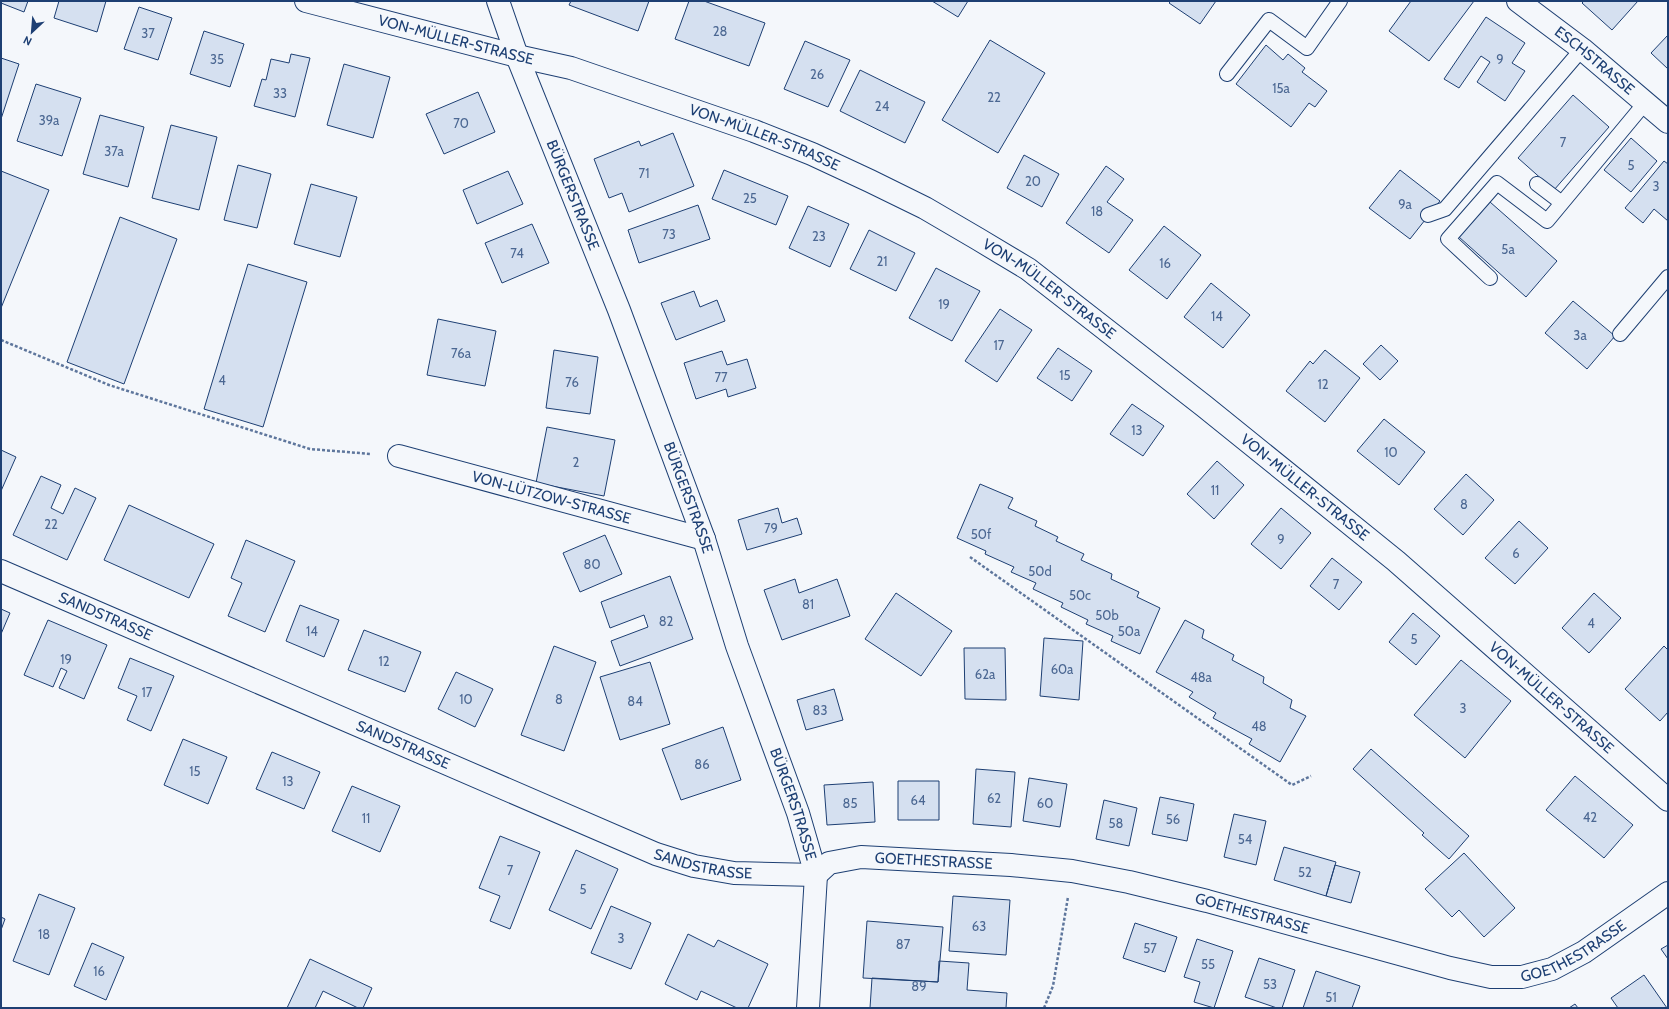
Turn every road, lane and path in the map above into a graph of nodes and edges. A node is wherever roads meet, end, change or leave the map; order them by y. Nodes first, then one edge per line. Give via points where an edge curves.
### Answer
1 (306, 1) edge
2 (498, 1) edge
3 (1340, 1) edge
4 (1518, 1) edge
5 (1582, 49) junction
6 (517, 56) junction
7 (1227, 74) dead end
8 (1645, 103) junction
9 (1668, 122) edge
10 (1537, 184) dead end
11 (1562, 203) junction
12 (1428, 215) dead end
13 (1668, 276) edge
14 (1490, 278) dead end
15 (1620, 334) dead end
16 (1, 340) edge
17 (399, 456) joint
18 (704, 539) junction
19 (970, 557) dead end
20 (1, 571) edge
21 (1311, 776) dead end
22 (1668, 800) edge
23 (1072, 871) junction
24 (816, 875) junction
25 (1668, 893) edge
26 (808, 1008) edge
27 (1044, 1008) edge

1 - 6 street, VON-MÜLLER-STRASSE
2 - 6 street, BÜRGERSTRASSE
3 - 7 lane via 1307,48 1269,20
4 - 5 street, ESCHSTRASSE
5 - 8 street, ESCHSTRASSE
5 - 12 lane via 1445,209
6 - 18 street, BÜRGERSTRASSE via 619,310
6 - 22 street, VON-MÜLLER-STRASSE via 571,68 632,88 812,154 925,208 1028,270 1204,406 1396,561
8 - 9 street, ESCHSTRASSE
8 - 11 lane
10 - 11 lane
11 - 14 lane via 1547,221 1497,183 1448,239
13 - 15 lane
16 - 17 path via 109,385 310,449
17 - 18 street, VON-LÜTZOW-STRASSE
18 - 24 street, BÜRGERSTRASSE via 736,646 798,813
19 - 21 path via 1292,785
20 - 24 street, SANDSTRASSE via 656,854 694,866 734,873
23 - 24 street, GOETHESTRASSE via 861,857 829,863
23 - 25 street, GOETHESTRASSE via 1207,901 1491,977 1522,977 1552,969 1584,952
23 - 27 path via 1053,986
24 - 26 street, BÜRGERSTRASSE

